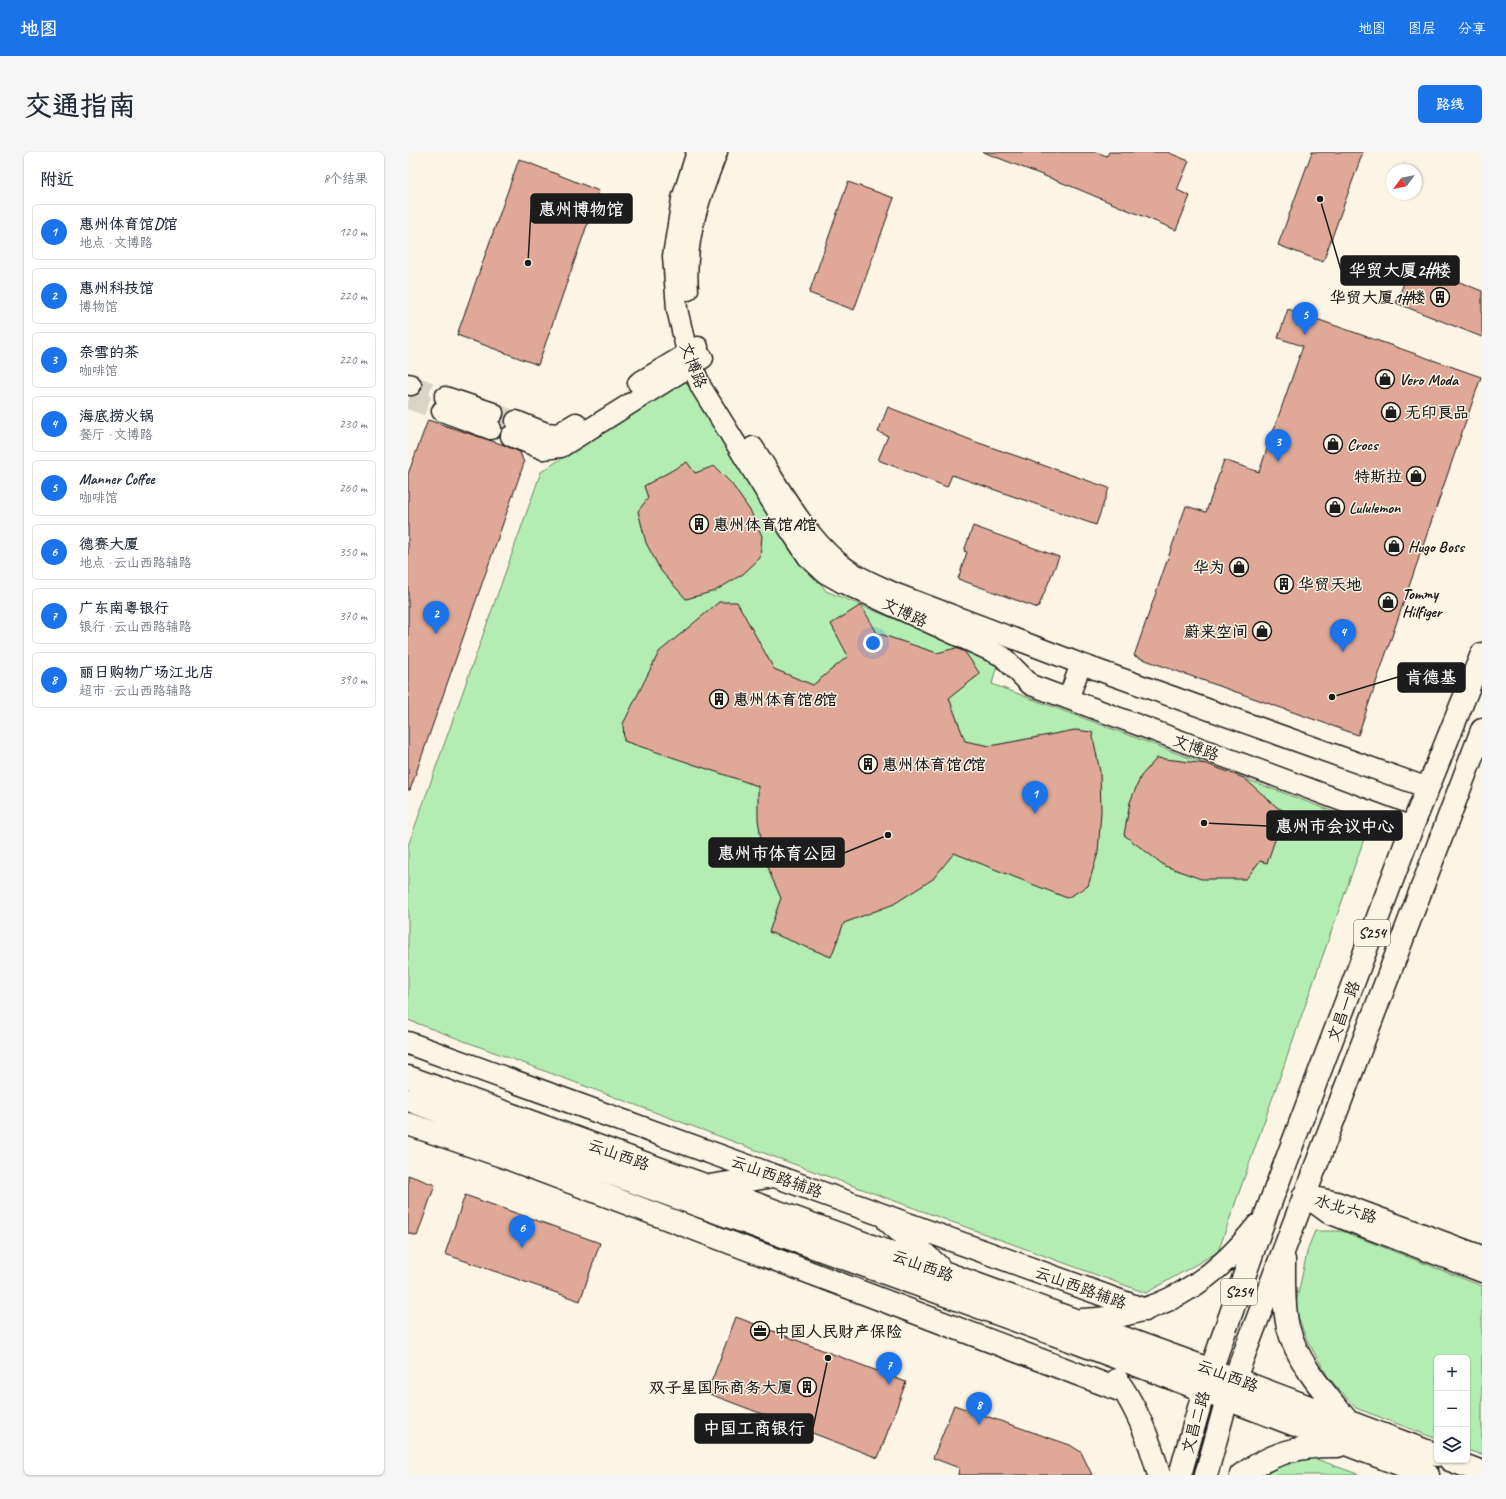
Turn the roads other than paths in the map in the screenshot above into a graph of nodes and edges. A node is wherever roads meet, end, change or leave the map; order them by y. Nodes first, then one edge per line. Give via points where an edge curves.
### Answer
1 (697, 152) edge
2 (718, 152) edge
3 (696, 355) junction
4 (444, 404) tunnel mouth
5 (492, 421) tunnel mouth
6 (513, 429) tunnel mouth
7 (1482, 654) edge
8 (1081, 664) junction
9 (1068, 699) junction
10 (1482, 730) edge
11 (1428, 788) junction
12 (1412, 827) junction
13 (408, 1043) edge
14 (408, 1077) edge
15 (408, 1100) edge
16 (453, 1116) junction
17 (408, 1124) edge
18 (502, 1156) junction
19 (775, 1175) junction
20 (708, 1186) junction
21 (596, 1192) junction
22 (667, 1192) junction
23 (1303, 1195) junction
24 (880, 1213) junction
25 (1266, 1214) junction
26 (1284, 1247) junction
27 (1482, 1256) edge
28 (1482, 1272) edge
29 (947, 1273) junction
30 (1145, 1310) junction
31 (1075, 1320) junction
32 (1078, 1343) junction
33 (1211, 1369) junction
34 (1235, 1378) junction
35 (1204, 1390) junction
36 (1125, 1392) junction
37 (1226, 1399) junction
38 (1347, 1420) junction
39 (1351, 1446) junction
40 (1434, 1454) edge
41 (1458, 1463) edge
42 (1482, 1472) edge
43 (1159, 1475) edge
44 (1180, 1475) edge
45 (1206, 1475) edge
46 (1241, 1475) edge
47 (1428, 1475) edge

1 - 3 street, 文博路 via 682,199 673,256 677,309
2 - 3 street, 文博路 via 700,198 688,243 687,274
3 - 6 street via 561,446 543,449
3 - 8 street, 文博路 via 806,527 839,563 864,579 894,593
3 - 9 street, 文博路 via 701,387 808,558 825,573 843,583 1002,656 1031,685
4 - 5 street
7 - 11 main road, 文昌一路 / S254
8 - 9 street
8 - 11 street, 文博路
9 - 12 street, 文博路
10 - 23 main road, 文昌一路 / S254
11 - 12 main road, 文昌一路 / S254
12 - 25 main road, 文昌一路 / S254
13 - 19 main road, 云山西路辅路
14 - 20 main road, 云山西路
15 - 16 main road, 云山西路
16 - 18 main road
16 - 22 main road, 云山西路
17 - 18 main road
18 - 21 main road
19 - 20 main road
19 - 24 main road, 云山西路辅路
20 - 29 main road, 云山西路
21 - 22 main road
21 - 36 main road
22 - 32 main road, 云山西路
23 - 26 main road, 文昌一路 / S254
23 - 27 street, 水北六路 via 1337,1202
23 - 28 street, 水北六路 via 1328,1213
24 - 29 main road
24 - 30 main road, 云山西路辅路
25 - 30 main road via 1230,1256 1203,1280 1177,1296
25 - 33 main road, 文昌一路 / S254
26 - 34 main road, 文昌一路 / S254
26 - 38 main road via 1285,1309 1297,1350 1309,1371
29 - 31 main road, 云山西路
30 - 31 main road via 1118,1316
31 - 33 main road, 云山西路
32 - 35 main road, 云山西路
32 - 36 main road via 1097,1357
33 - 34 main road, 云山西路
33 - 35 main road, 文昌二路 / S254
34 - 37 main road, 文昌一路 / S254
34 - 38 main road, 云山西路
35 - 37 main road, 云山西路
35 - 44 main road, 文昌二路 / S254
36 - 43 main road via 1138,1415
37 - 39 main road, 云山西路
37 - 45 main road, 文昌二路 / S254
38 - 40 main road, 云山西路
39 - 46 main road via 1323,1445 1283,1452 1260,1462
39 - 47 main road, 云山西路
41 - 42 main road

